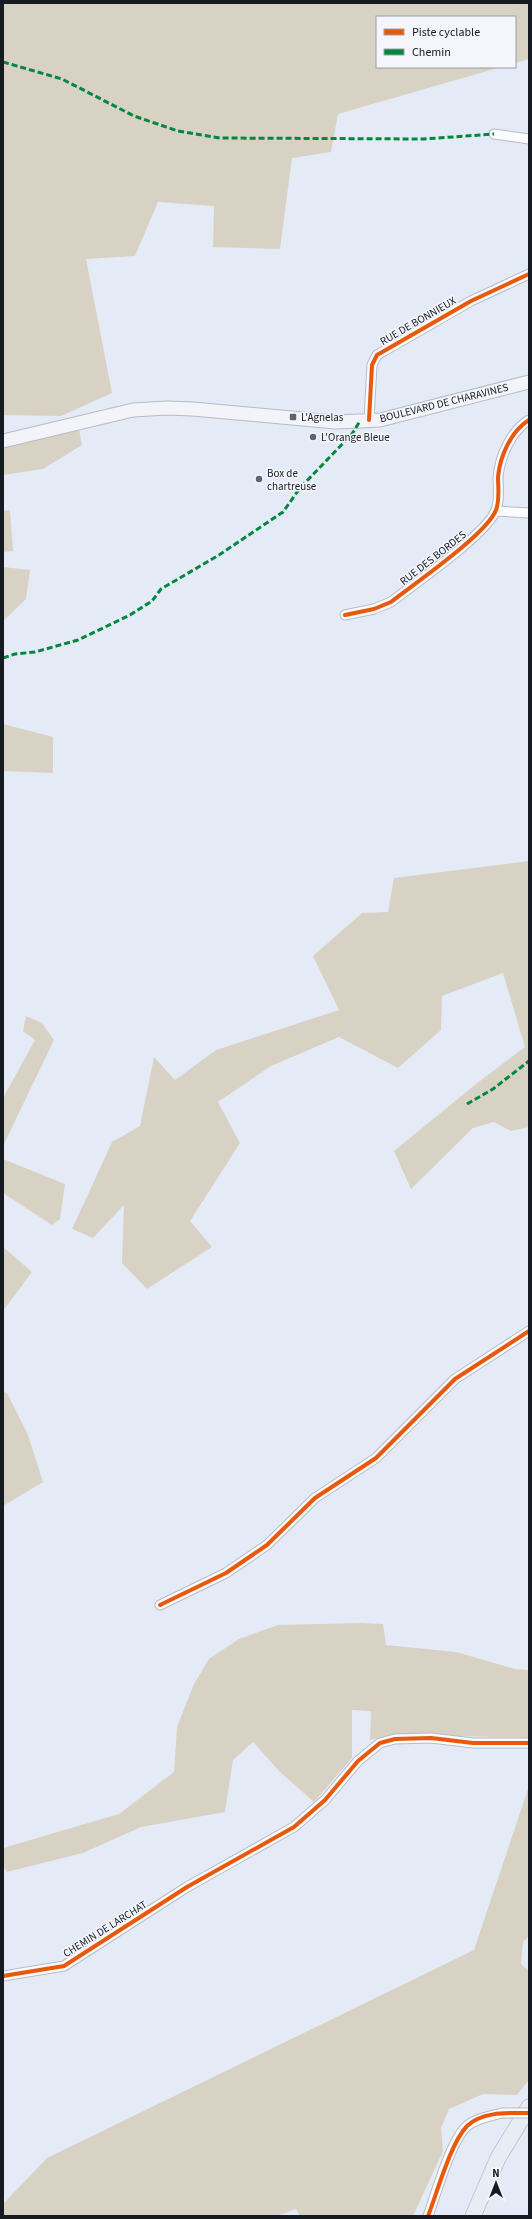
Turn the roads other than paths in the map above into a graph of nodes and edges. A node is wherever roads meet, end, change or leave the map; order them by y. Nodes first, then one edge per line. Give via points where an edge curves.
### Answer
1 (494, 134) dead end
2 (529, 139) edge
3 (529, 274) edge
4 (529, 382) edge
5 (369, 420) junction
6 (529, 420) edge
7 (3, 441) edge
8 (496, 511) junction
9 (529, 513) edge
10 (346, 615) dead end
11 (529, 1331) edge
12 (160, 1605) dead end
13 (529, 1743) edge
14 (3, 1976) edge
15 (529, 2107) edge
16 (529, 2113) edge
17 (428, 2216) edge
18 (473, 2216) edge

1 - 2 street
3 - 5 street, RUE DE BONNIEUX via 471,301 377,355 372,365
4 - 5 main road, BOULEVARD DE CHARAVINES
5 - 7 main road, BOULEVARD DE CHARAVINES via 335,422 148,408
6 - 8 street via 511,437 505,453 498,475
8 - 9 street
8 - 10 street, RUE DES BORDES via 484,528 391,602 374,609
11 - 12 street via 455,1379 376,1458 315,1498 268,1545 226,1573
13 - 14 street, CHEMIN DE LARCHAT via 473,1743 430,1738 395,1739 380,1743 358,1761 325,1800 294,1827 187,1887 64,1966
15 - 18 main road via 498,2158
16 - 17 street, bridge via 502,2113 468,2125 457,2140

